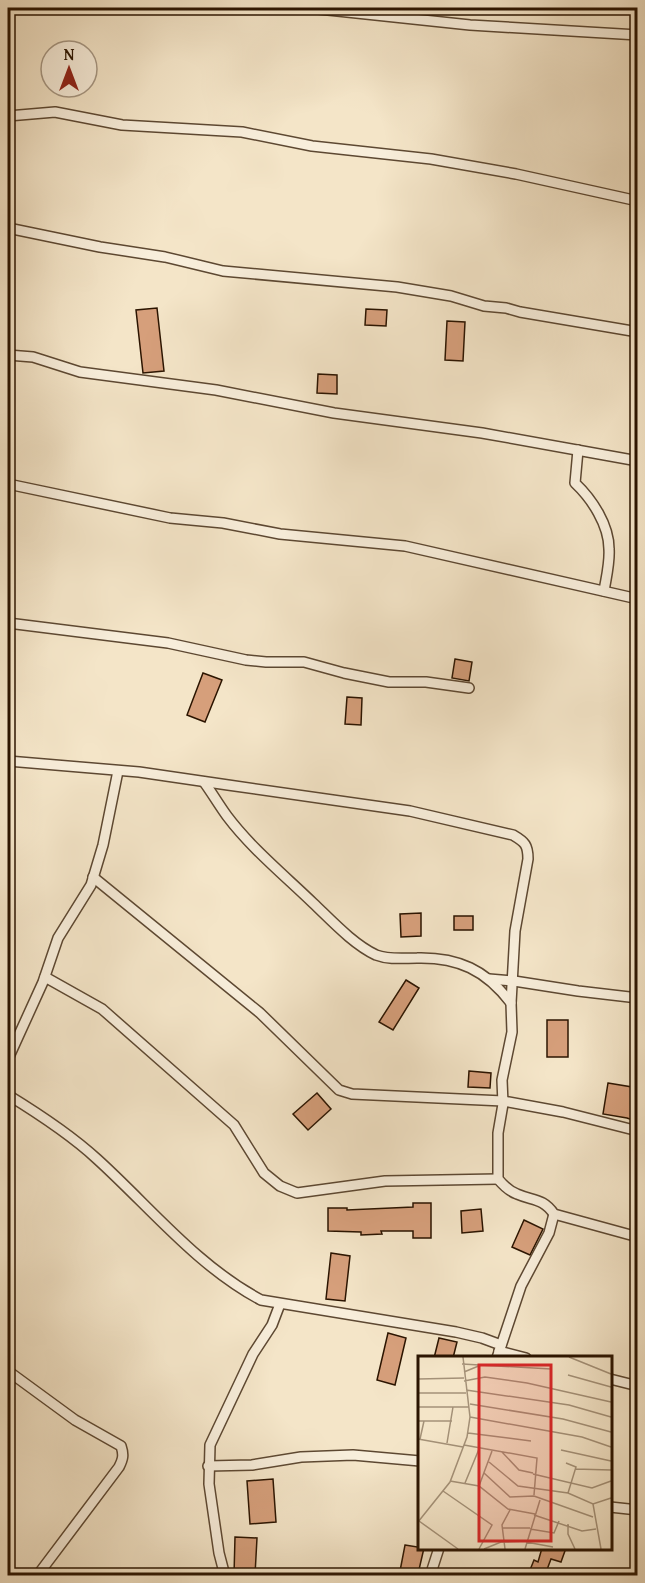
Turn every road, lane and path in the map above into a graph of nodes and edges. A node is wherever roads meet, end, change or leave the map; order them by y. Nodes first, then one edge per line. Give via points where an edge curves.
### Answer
1 (12, 8) edge
2 (309, 8) edge
3 (8, 10) edge
4 (638, 35) edge
5 (8, 116) edge
6 (638, 201) edge
7 (8, 228) edge
8 (638, 332) edge
9 (8, 355) edge
10 (578, 450) junction
11 (638, 461) edge
12 (8, 484) edge
13 (604, 591) junction
14 (638, 599) edge
15 (8, 623) edge
16 (469, 688) dead end
17 (8, 761) edge
18 (118, 771) junction
19 (204, 782) junction
20 (93, 877) junction
21 (45, 977) junction
22 (489, 979) junction
23 (514, 981) junction
24 (638, 998) edge
25 (511, 1003) junction
26 (8, 1059) edge
27 (8, 1095) edge
28 (503, 1101) junction
29 (638, 1131) edge
30 (498, 1179) junction
31 (554, 1214) junction
32 (638, 1238) edge
33 (280, 1304) junction
34 (499, 1351) edge
35 (518, 1356) edge
36 (8, 1371) edge
37 (612, 1380) edge
38 (638, 1386) edge
39 (418, 1461) edge
40 (208, 1466) junction
41 (612, 1507) edge
42 (638, 1510) edge
43 (438, 1550) edge
44 (37, 1575) edge
45 (225, 1575) edge
46 (430, 1575) edge

1 - 3 street
2 - 4 street via 470,25
5 - 6 street via 55,112 122,125 242,132 312,146 431,159
7 - 8 street via 165,257 223,272 397,287
9 - 10 street via 33,357 80,372 216,390 334,413
10 - 11 street
10 - 13 street via 575,483 592,502 607,533
12 - 13 street via 170,518 405,546
13 - 14 street
15 - 16 street via 168,643 246,660 304,662 389,682
17 - 18 street
18 - 19 street
18 - 20 street
19 - 22 street via 228,817 260,852 364,948 390,958 447,959
19 - 23 street via 411,811 513,835 525,842 528,859 515,931
20 - 21 street via 58,938
20 - 28 street via 260,1013 339,1089 352,1094
21 - 26 street
21 - 30 street via 102,1009 234,1125 264,1173 280,1186 297,1193 385,1181
22 - 23 street
22 - 25 street
23 - 24 street
23 - 25 street
25 - 28 street via 512,1032 502,1080
27 - 33 street via 69,1135 232,1284 261,1300
28 - 29 street
28 - 30 street
30 - 31 street via 517,1194 547,1203
31 - 32 street
31 - 34 street via 549,1233 521,1286
33 - 34 street via 456,1332 483,1338
33 - 40 street via 210,1445
34 - 35 street
36 - 44 street via 75,1420 121,1446 123,1452 119,1467
37 - 38 street
39 - 40 street via 353,1455
40 - 45 street
41 - 42 street
43 - 46 street

